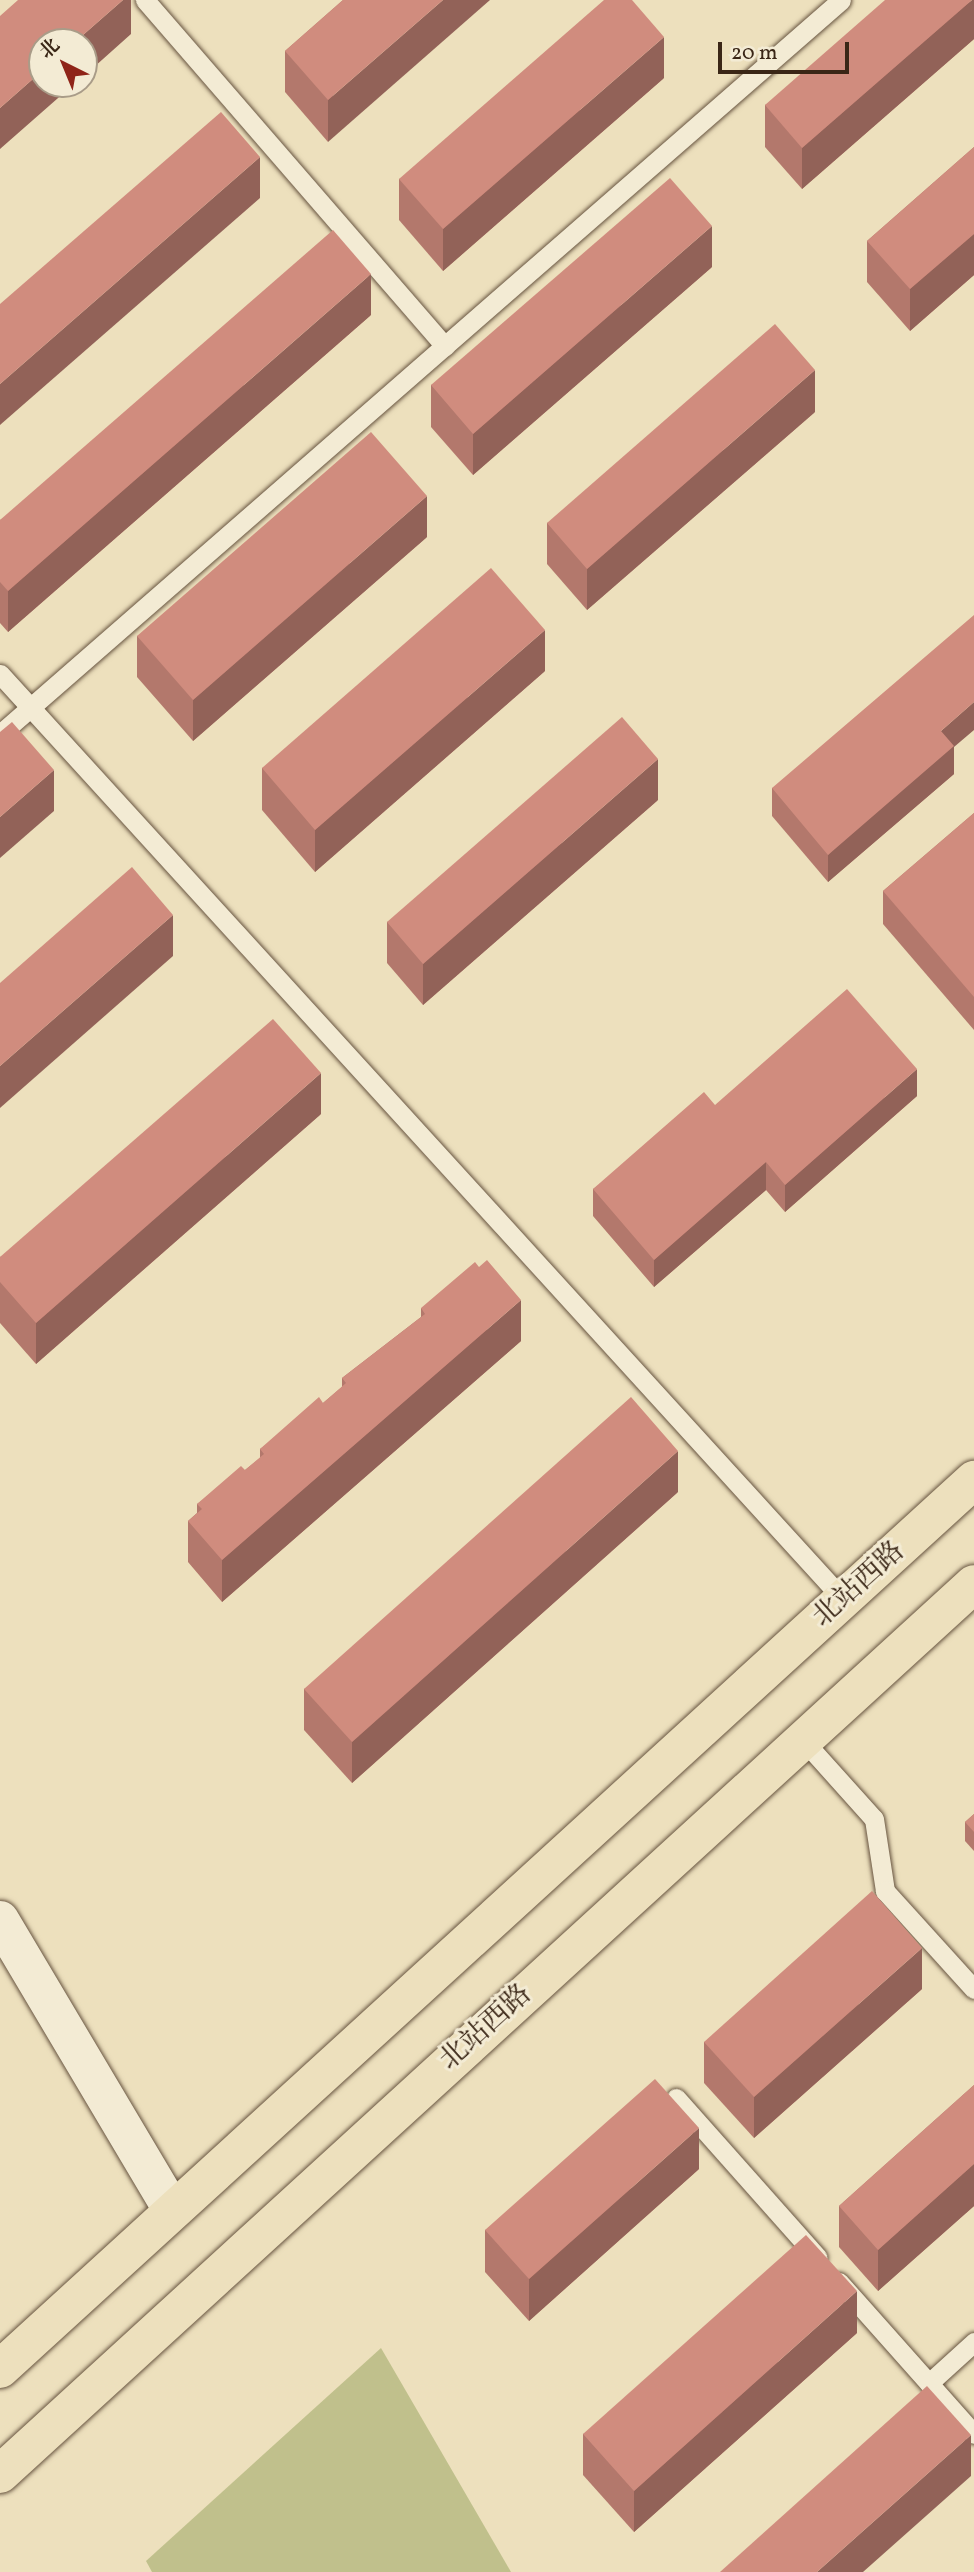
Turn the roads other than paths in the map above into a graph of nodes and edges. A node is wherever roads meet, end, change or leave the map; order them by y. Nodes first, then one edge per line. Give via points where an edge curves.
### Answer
1 (145, 0) edge
2 (841, 0) edge
3 (445, 346) junction
4 (0, 674) edge
5 (30, 707) junction
6 (0, 734) edge
7 (974, 1480) edge
8 (974, 1584) edge
9 (843, 1599) junction
10 (803, 1740) junction
11 (0, 1920) edge
12 (974, 1989) edge
13 (677, 2098) dead end
14 (172, 2210) junction
15 (974, 2342) edge
16 (0, 2369) edge
17 (929, 2383) junction
18 (974, 2434) edge
19 (0, 2474) edge

1 - 3 lane
2 - 3 lane
3 - 5 lane
4 - 5 lane
5 - 6 lane
5 - 9 lane
7 - 9 main road, 北站西路
8 - 10 main road, 北站西路
9 - 14 main road, 北站西路
10 - 12 lane via 874,1819 885,1891
10 - 19 main road, 北站西路
11 - 14 street
13 - 17 lane
14 - 16 main road, 北站西路
15 - 17 lane
17 - 18 lane

